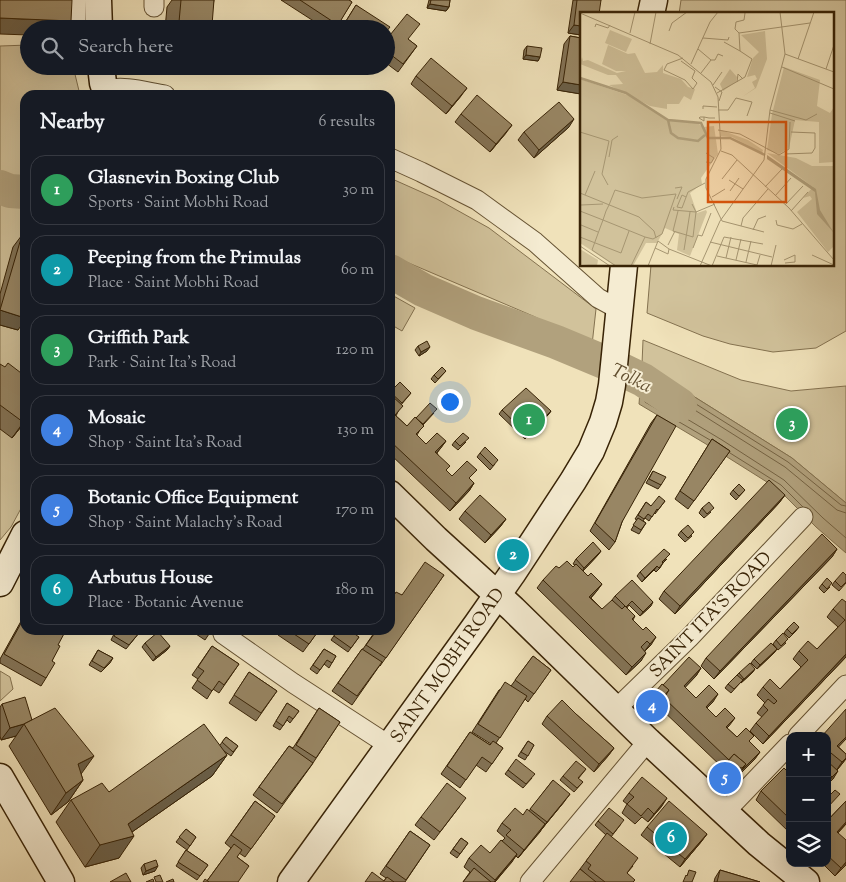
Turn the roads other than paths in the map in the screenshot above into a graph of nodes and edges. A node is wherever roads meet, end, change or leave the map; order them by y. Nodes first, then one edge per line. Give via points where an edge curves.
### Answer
1 (76, 0) edge
2 (98, 0) edge
3 (76, 20) edge
4 (99, 20) edge
5 (101, 80) edge
6 (136, 90) edge
7 (395, 160) edge
8 (624, 266) edge
9 (620, 310) junction
10 (395, 499) edge
11 (803, 517) dead end
12 (20, 544) edge
13 (0, 583) edge
14 (497, 594) junction
15 (224, 635) edge
16 (846, 685) edge
17 (616, 709) junction
18 (802, 732) edge
19 (648, 741) junction
20 (390, 746) junction
21 (786, 748) edge
22 (0, 777) edge
23 (725, 812) junction
24 (61, 882) edge
25 (291, 882) edge
26 (530, 882) edge
27 (806, 882) edge

1 - 3 street
2 - 4 street
5 - 6 street via 112,88
7 - 9 street via 477,200 535,242 598,298
8 - 9 street
9 - 14 street, SAINT MOBHI ROAD via 612,386 604,422 573,481
10 - 14 street
11 - 17 street, SAINT ITA'S ROAD via 689,638
12 - 13 street
14 - 17 street
14 - 20 street, SAINT MOBHI ROAD
15 - 20 street
16 - 18 street
17 - 19 street
19 - 23 street
19 - 26 street
20 - 25 street, SAINT MOBHI ROAD
21 - 23 street
22 - 24 street
23 - 27 street

